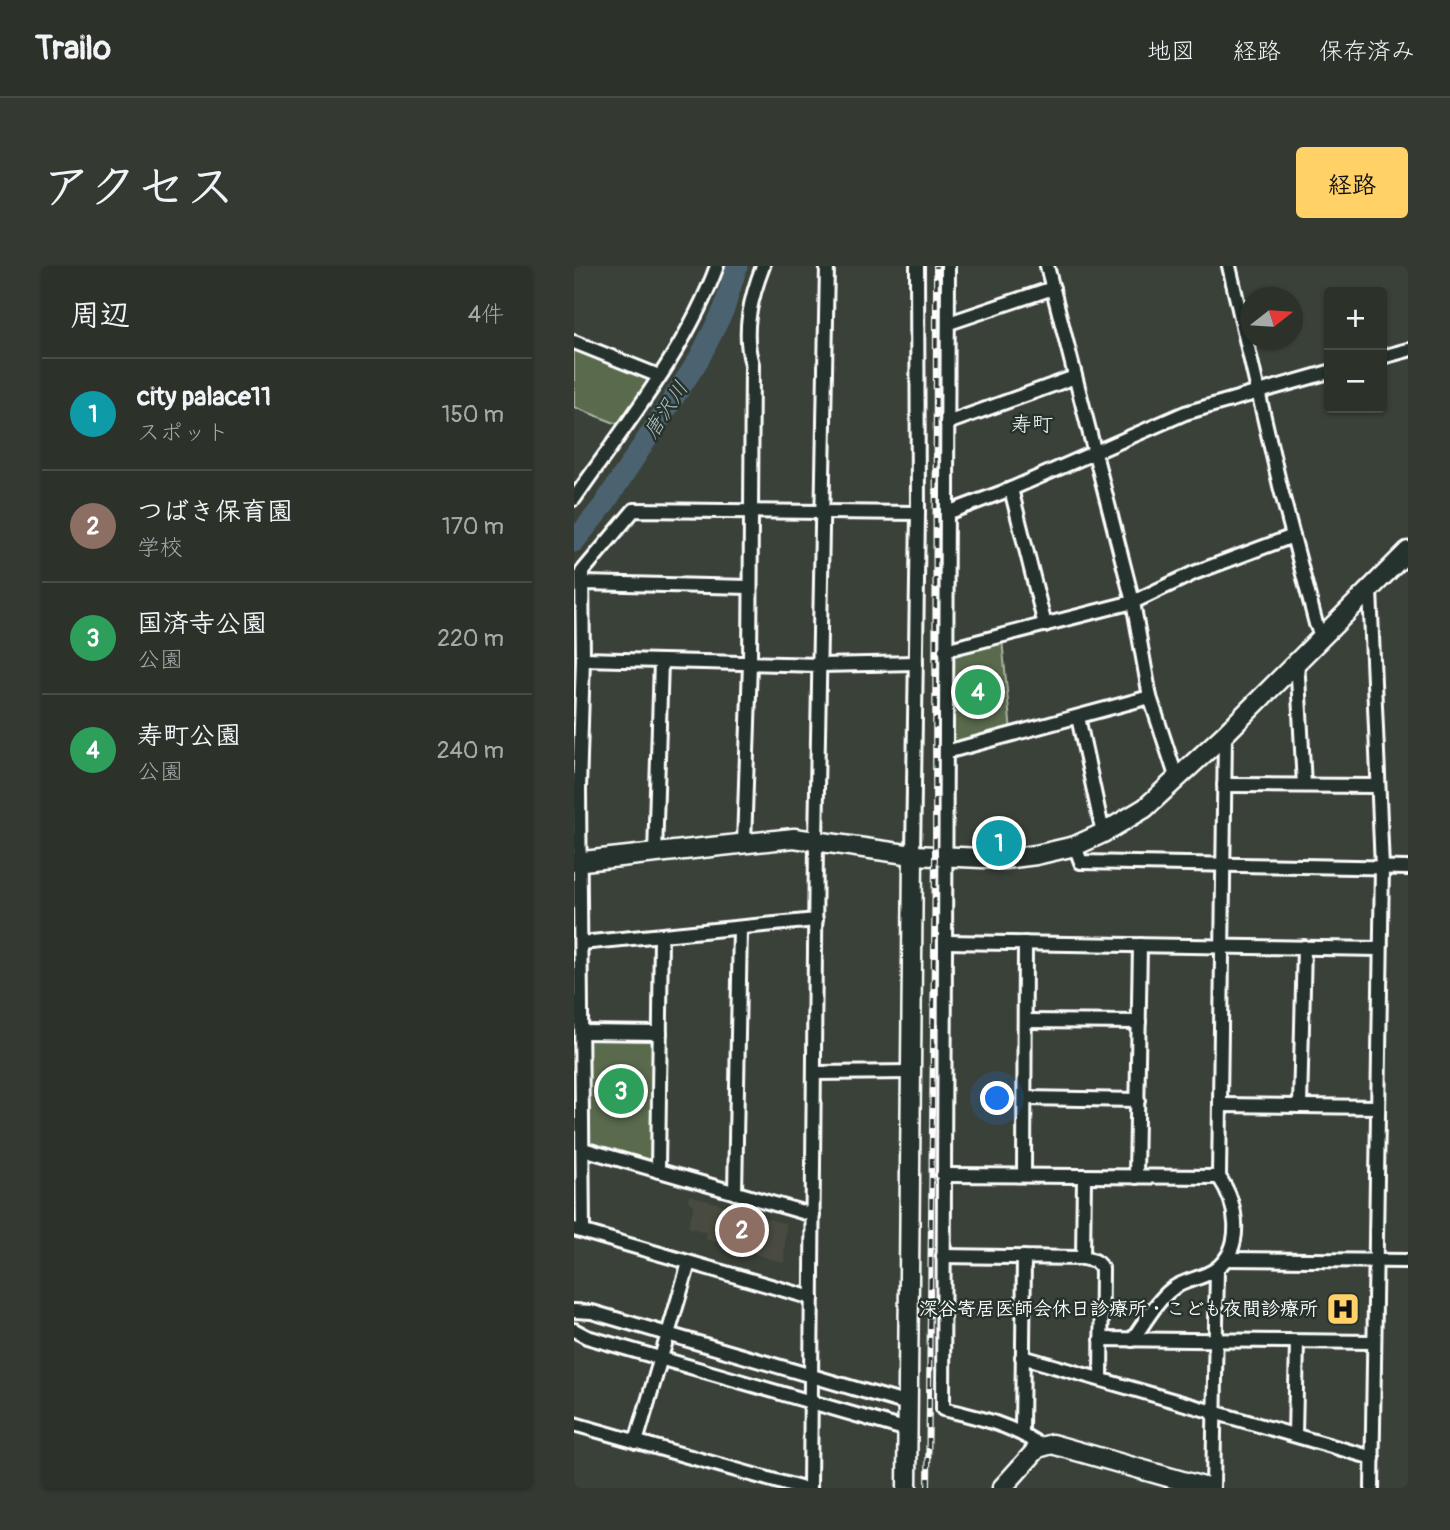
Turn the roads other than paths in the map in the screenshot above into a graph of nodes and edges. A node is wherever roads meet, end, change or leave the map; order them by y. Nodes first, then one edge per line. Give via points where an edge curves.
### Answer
1 (717, 266) edge
2 (763, 266) edge
3 (827, 266) edge
4 (918, 266) edge
5 (948, 266) edge
6 (1047, 266) edge
7 (1229, 266) edge
8 (1053, 288) junction
9 (949, 323) junction
10 (574, 342) edge
11 (1408, 350) edge
12 (1387, 356) edge
13 (1324, 373) edge
14 (659, 376) junction
15 (1074, 377) junction
16 (1259, 391) junction
17 (947, 423) junction
18 (1096, 453) junction
19 (578, 489) edge
20 (1011, 489) junction
21 (750, 512) junction
22 (824, 512) junction
23 (918, 513) junction
24 (947, 513) junction
25 (1293, 537) junction
26 (1408, 551) edge
27 (583, 583) junction
28 (750, 587) junction
29 (1370, 590) junction
30 (1133, 602) junction
31 (1045, 625) junction
32 (1322, 637) junction
33 (945, 650) junction
34 (583, 659) junction
35 (1297, 659) junction
36 (661, 661) junction
37 (750, 663) junction
38 (916, 663) junction
39 (820, 665) junction
40 (578, 677) edge
41 (1150, 698) junction
42 (1078, 717) junction
43 (1225, 734) junction
44 (946, 752) junction
45 (1177, 779) junction
46 (1224, 785) junction
47 (1304, 785) junction
48 (1378, 786) junction
49 (577, 790) edge
50 (1103, 833) junction
51 (816, 842) junction
52 (744, 844) junction
53 (1076, 846) junction
54 (655, 855) junction
55 (913, 855) junction
56 (946, 857) junction
57 (577, 861) edge
58 (1224, 866) junction
59 (1382, 867) junction
60 (1408, 868) edge
61 (816, 920) junction
62 (740, 928) junction
63 (661, 936) junction
64 (945, 942) junction
65 (581, 943) junction
66 (1025, 943) junction
67 (1140, 945) junction
68 (1223, 946) junction
69 (1304, 947) junction
70 (1380, 949) junction
71 (1025, 1021) junction
72 (1139, 1022) junction
73 (582, 1032) junction
74 (660, 1033) junction
75 (913, 1072) junction
76 (814, 1073) junction
77 (1025, 1098) junction
78 (1138, 1100) junction
79 (1220, 1105) junction
80 (1300, 1106) junction
81 (1378, 1107) junction
82 (583, 1149) junction
83 (658, 1171) junction
84 (943, 1175) junction
85 (1024, 1175) junction
86 (1084, 1176) junction
87 (1136, 1177) junction
88 (1219, 1177) junction
89 (735, 1193) junction
90 (813, 1216) junction
91 (579, 1230) edge
92 (943, 1256) junction
93 (1024, 1257) junction
94 (1083, 1258) junction
95 (1376, 1261) junction
96 (1408, 1261) edge
97 (689, 1263) junction
98 (1221, 1264) junction
99 (813, 1298) junction
100 (574, 1311) edge
101 (574, 1330) edge
102 (667, 1333) junction
103 (1101, 1339) junction
104 (1132, 1340) junction
105 (1216, 1341) junction
106 (1297, 1342) junction
107 (1374, 1342) junction
108 (1023, 1357) junction
109 (660, 1358) junction
110 (811, 1376) junction
111 (1101, 1379) junction
112 (811, 1402) junction
113 (908, 1404) junction
114 (1215, 1413) junction
115 (574, 1424) edge
116 (908, 1430) junction
117 (1022, 1432) junction
118 (1295, 1435) junction
119 (636, 1442) junction
120 (1041, 1446) junction
121 (1373, 1458) junction
122 (800, 1488) edge
123 (810, 1488) edge
124 (908, 1488) edge
125 (1002, 1488) edge
126 (1207, 1488) edge
127 (1213, 1488) edge
128 (1372, 1488) edge

1 - 14 street via 705,299
2 - 21 street via 747,328 752,364
3 - 22 street
4 - 23 street
5 - 9 street
6 - 8 street
7 - 16 street
8 - 9 street
8 - 15 street
9 - 17 street
10 - 14 street
11 - 12 street
13 - 16 street
14 - 19 street
15 - 17 street
15 - 18 street
16 - 18 street via 1185,413
16 - 25 street
17 - 24 street
18 - 20 street
18 - 30 street
20 - 24 street
20 - 31 street
21 - 22 street
21 - 27 street via 634,510 582,572
21 - 28 street
22 - 23 street
22 - 39 street
23 - 38 street
24 - 33 street
25 - 30 street via 1194,573
25 - 32 street
26 - 29 street
27 - 28 street
27 - 34 street
28 - 37 street
29 - 32 street
29 - 48 street
30 - 31 street
30 - 41 street
31 - 33 street
32 - 35 street
33 - 44 street
34 - 36 street
34 - 40 street
35 - 43 street
35 - 47 street
36 - 37 street
36 - 54 street
37 - 39 street
37 - 52 street
38 - 39 street
38 - 55 street
39 - 51 street
40 - 49 street
41 - 42 street
41 - 45 street
42 - 44 street
42 - 50 street
43 - 45 street
43 - 46 street
44 - 56 street
45 - 50 street via 1145,808
46 - 47 street
46 - 58 street
47 - 48 street
48 - 59 street
49 - 57 street
50 - 53 street
51 - 52 street via 794,838
51 - 55 street
51 - 61 street
52 - 54 street
53 - 56 street via 1005,859
53 - 58 street via 1081,862
54 - 57 street
55 - 56 street
55 - 75 street
56 - 64 street
57 - 65 street
58 - 59 street
58 - 68 street
59 - 60 street
59 - 70 street
61 - 62 street
61 - 76 street
62 - 63 street
62 - 89 street
63 - 65 street
63 - 74 street
64 - 66 street
64 - 84 street
65 - 73 street
66 - 67 street
66 - 71 street
67 - 68 street
67 - 72 street
68 - 69 street
68 - 79 street
69 - 70 street
69 - 80 street
70 - 81 street
71 - 72 street
71 - 77 street
72 - 78 street
73 - 74 street
73 - 82 street
74 - 83 street
75 - 76 street
75 - 113 street
76 - 90 street
77 - 78 street
77 - 85 street
78 - 87 street
79 - 80 street
79 - 88 street
80 - 81 street
81 - 95 street
82 - 83 street
82 - 91 street
83 - 89 street
84 - 85 street
84 - 92 street
85 - 86 street
86 - 87 street
86 - 94 street
87 - 88 street
88 - 98 street via 1235,1221 1235,1237
89 - 90 street
90 - 99 street
91 - 97 street
92 - 93 street
92 - 117 street via 943,1409
93 - 94 street
93 - 108 street
94 - 103 street via 1102,1268
95 - 96 street
95 - 98 street
95 - 107 street
97 - 99 street
97 - 102 street
98 - 104 street via 1173,1288
98 - 105 street
99 - 110 street
100 - 102 street
101 - 109 street
102 - 109 street
102 - 110 street
103 - 104 street
103 - 111 street
104 - 105 street
105 - 106 street
105 - 114 street
106 - 107 street
106 - 118 street
107 - 121 street
108 - 111 street
108 - 117 street
109 - 112 street
109 - 119 street
110 - 112 street
110 - 113 street
111 - 114 street
112 - 116 street
112 - 123 street
113 - 116 street
114 - 118 street
114 - 127 street
115 - 119 street
116 - 124 street
117 - 120 street
118 - 121 street
119 - 122 street
120 - 125 street
120 - 126 street via 1060,1445
121 - 128 street

